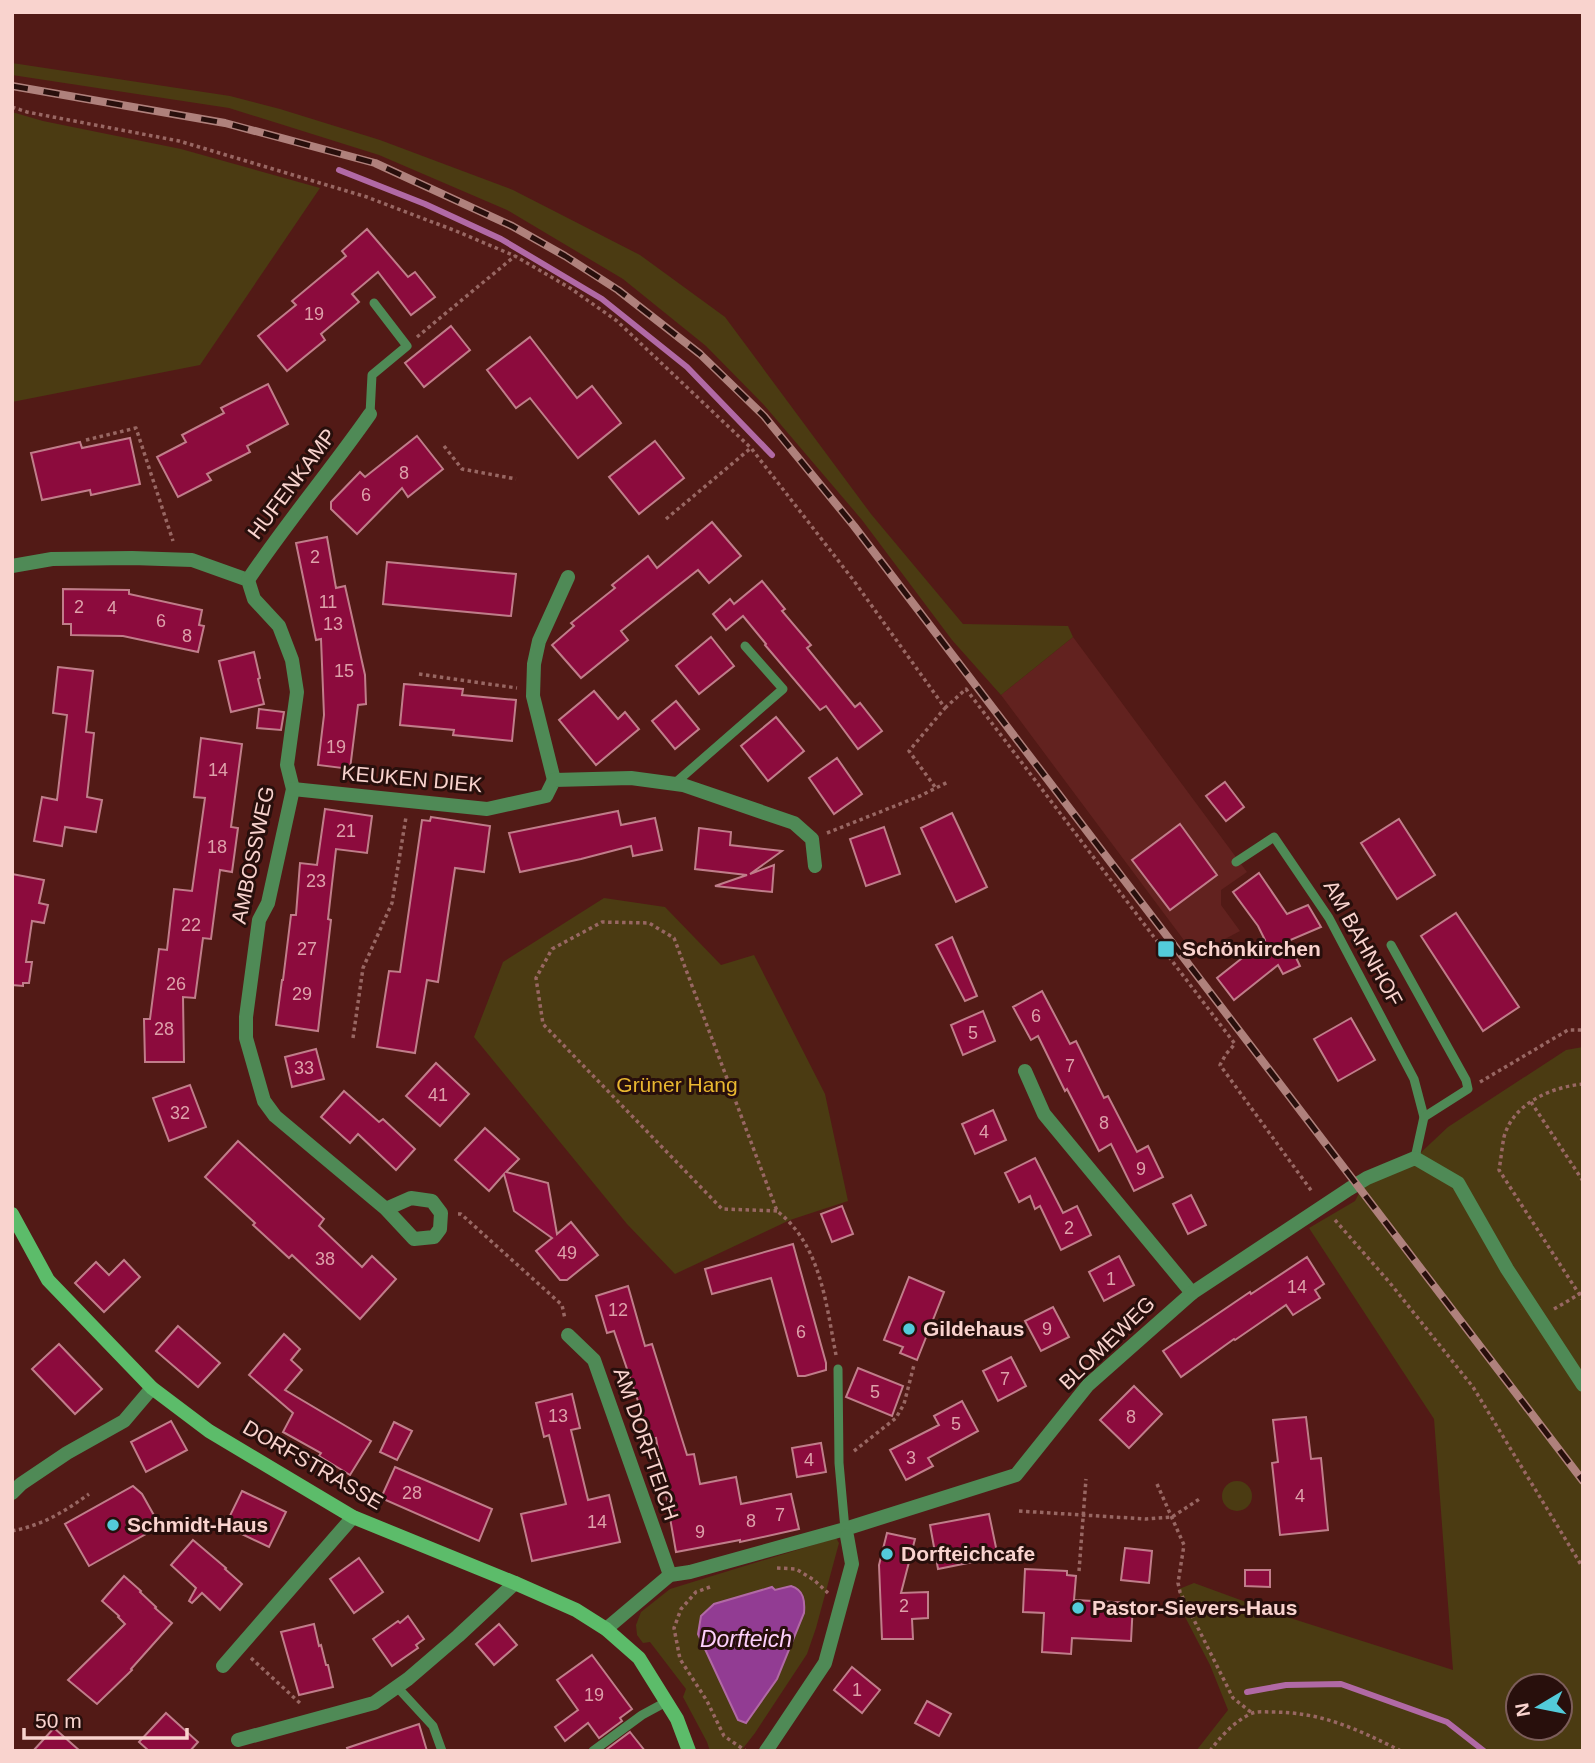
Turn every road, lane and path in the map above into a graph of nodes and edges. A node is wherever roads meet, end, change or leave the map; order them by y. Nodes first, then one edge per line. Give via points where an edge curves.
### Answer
1 (12, 107) edge
2 (515, 256) junction
3 (373, 303) dead end
4 (407, 346) junction
5 (370, 414) joint
6 (86, 440) dead end
7 (444, 446) dead end
8 (751, 448) junction
9 (516, 479) dead end
10 (666, 519) dead end
11 (179, 560) junction
12 (12, 566) edge
13 (568, 578) dead end
14 (248, 580) junction
15 (745, 646) dead end
16 (419, 674) dead end
17 (533, 690) junction
18 (944, 708) junction
19 (554, 780) junction
20 (948, 782) dead end
21 (674, 784) junction
22 (935, 788) junction
23 (293, 789) junction
24 (408, 801) junction
25 (812, 839) junction
26 (1236, 862) dead end
27 (815, 866) dead end
28 (1391, 945) dead end
29 (1583, 1030) edge
30 (353, 1038) dead end
31 (1025, 1071) dead end
32 (1583, 1084) edge
33 (1468, 1089) junction
34 (1531, 1102) junction
35 (1424, 1117) junction
36 (1415, 1158) junction
37 (1583, 1181) edge
38 (1323, 1206) junction
39 (386, 1209) junction
40 (778, 1211) junction
41 (441, 1213) junction
42 (12, 1214) edge
43 (1192, 1293) junction
44 (1581, 1293) edge
45 (1583, 1300) edge
46 (562, 1306) dead end
47 (1535, 1314) junction
48 (568, 1335) dead end
49 (914, 1364) dead end
50 (838, 1369) joint
51 (1583, 1385) edge
52 (152, 1388) junction
53 (839, 1463) junction
54 (1086, 1479) dead end
55 (1157, 1484) dead end
56 (12, 1493) edge
57 (89, 1494) dead end
58 (1201, 1498) dead end
59 (1019, 1511) dead end
60 (1083, 1515) junction
61 (353, 1517) junction
62 (1172, 1517) junction
63 (12, 1531) edge
64 (846, 1532) junction
65 (768, 1568) dead end
66 (1583, 1568) edge
67 (1079, 1571) dead end
68 (670, 1575) junction
69 (515, 1583) junction
70 (714, 1585) dead end
71 (841, 1605) junction
72 (606, 1629) junction
73 (240, 1647) junction
74 (223, 1666) dead end
75 (398, 1688) junction
76 (666, 1702) junction
77 (1252, 1713) junction
78 (316, 1718) junction
79 (238, 1740) dead end
80 (442, 1751) edge
81 (593, 1751) edge
82 (689, 1751) edge
83 (746, 1751) edge
84 (766, 1751) edge
85 (1210, 1751) edge
86 (1401, 1751) edge

1 - 2 path via 179,141 367,197
2 - 4 path
2 - 8 path via 617,321
3 - 4 lane
4 - 5 lane via 372,375
5 - 14 street, HUFENKAMP
6 - 11 path via 136,428
7 - 9 path via 462,469
8 - 10 path
8 - 18 path
11 - 12 street via 52,559
11 - 14 street via 192,560
13 - 17 street via 539,640
14 - 23 street, AMBOSSWEG via 254,599 279,626 292,660 297,692 287,765
15 - 21 lane via 783,689
16 - 17 path
17 - 19 street
18 - 22 path via 909,751
18 - 38 path via 966,689 1235,1044 1220,1065
19 - 21 street via 631,778
19 - 24 street, KEUKEN DIEK via 546,796 487,808
20 - 22 path
21 - 25 street via 794,823
22 - 25 path
23 - 24 street, KEUKEN DIEK
23 - 39 street, AMBOSSWEG via 268,903 259,920 246,1038 264,1101 275,1116
24 - 30 path via 392,902 363,968
25 - 27 street
26 - 35 lane, AM BAHNHOF via 1274,837 1329,918 1414,1079
28 - 33 lane, AM BAHNHOF
29 - 33 path via 1568,1030
31 - 43 street via 1044,1114
32 - 34 path via 1565,1086
33 - 35 lane
34 - 37 path
34 - 44 path via 1517,1112 1505,1134 1499,1170
35 - 36 lane, AM BAHNHOF
36 - 38 street, BLOMEWEG via 1367,1178
36 - 47 street via 1458,1183
38 - 43 street, BLOMEWEG
38 - 66 path via 1473,1387
39 - 41 street via 411,1198 432,1200
39 - 41 street, AMBOSSWEG via 414,1239 435,1237
40 - 40 path via 674,937 649,923 602,922 552,949 536,978 543,1024 722,1209
40 - 50 path via 807,1244 821,1276
41 - 46 path via 460,1214
42 - 52 street, DORFSTRASSE via 48,1280
43 - 64 street, BLOMEWEG via 1088,1385 1016,1475
44 - 45 path
44 - 47 path via 1557,1308
47 - 51 street
48 - 68 street, AM DORFTEICH via 594,1360
49 - 53 path via 896,1418
50 - 53 lane
52 - 56 street via 124,1421 67,1452
52 - 61 street, DORFSTRASSE via 209,1430
53 - 64 lane
54 - 60 path
55 - 62 path
57 - 63 path via 59,1515
58 - 62 path
59 - 60 path
60 - 62 path
60 - 67 path
61 - 69 street, DORFSTRASSE
61 - 73 street
62 - 77 path via 1184,1545 1180,1592 1233,1698
64 - 68 street
64 - 71 street via 852,1564
65 - 71 path via 796,1569
68 - 72 street
69 - 72 street, DORFSTRASSE
69 - 75 street
70 - 83 path via 696,1592 681,1609 674,1628 676,1639 680,1659 724,1736
71 - 84 street via 825,1663
72 - 76 street, DORFSTRASSE via 639,1658
73 - 74 street
73 - 78 path
75 - 78 street via 374,1703
75 - 80 lane via 433,1726
76 - 81 lane
76 - 82 street, DORFSTRASSE
77 - 85 path via 1223,1734
77 - 86 path via 1324,1717
78 - 79 street

